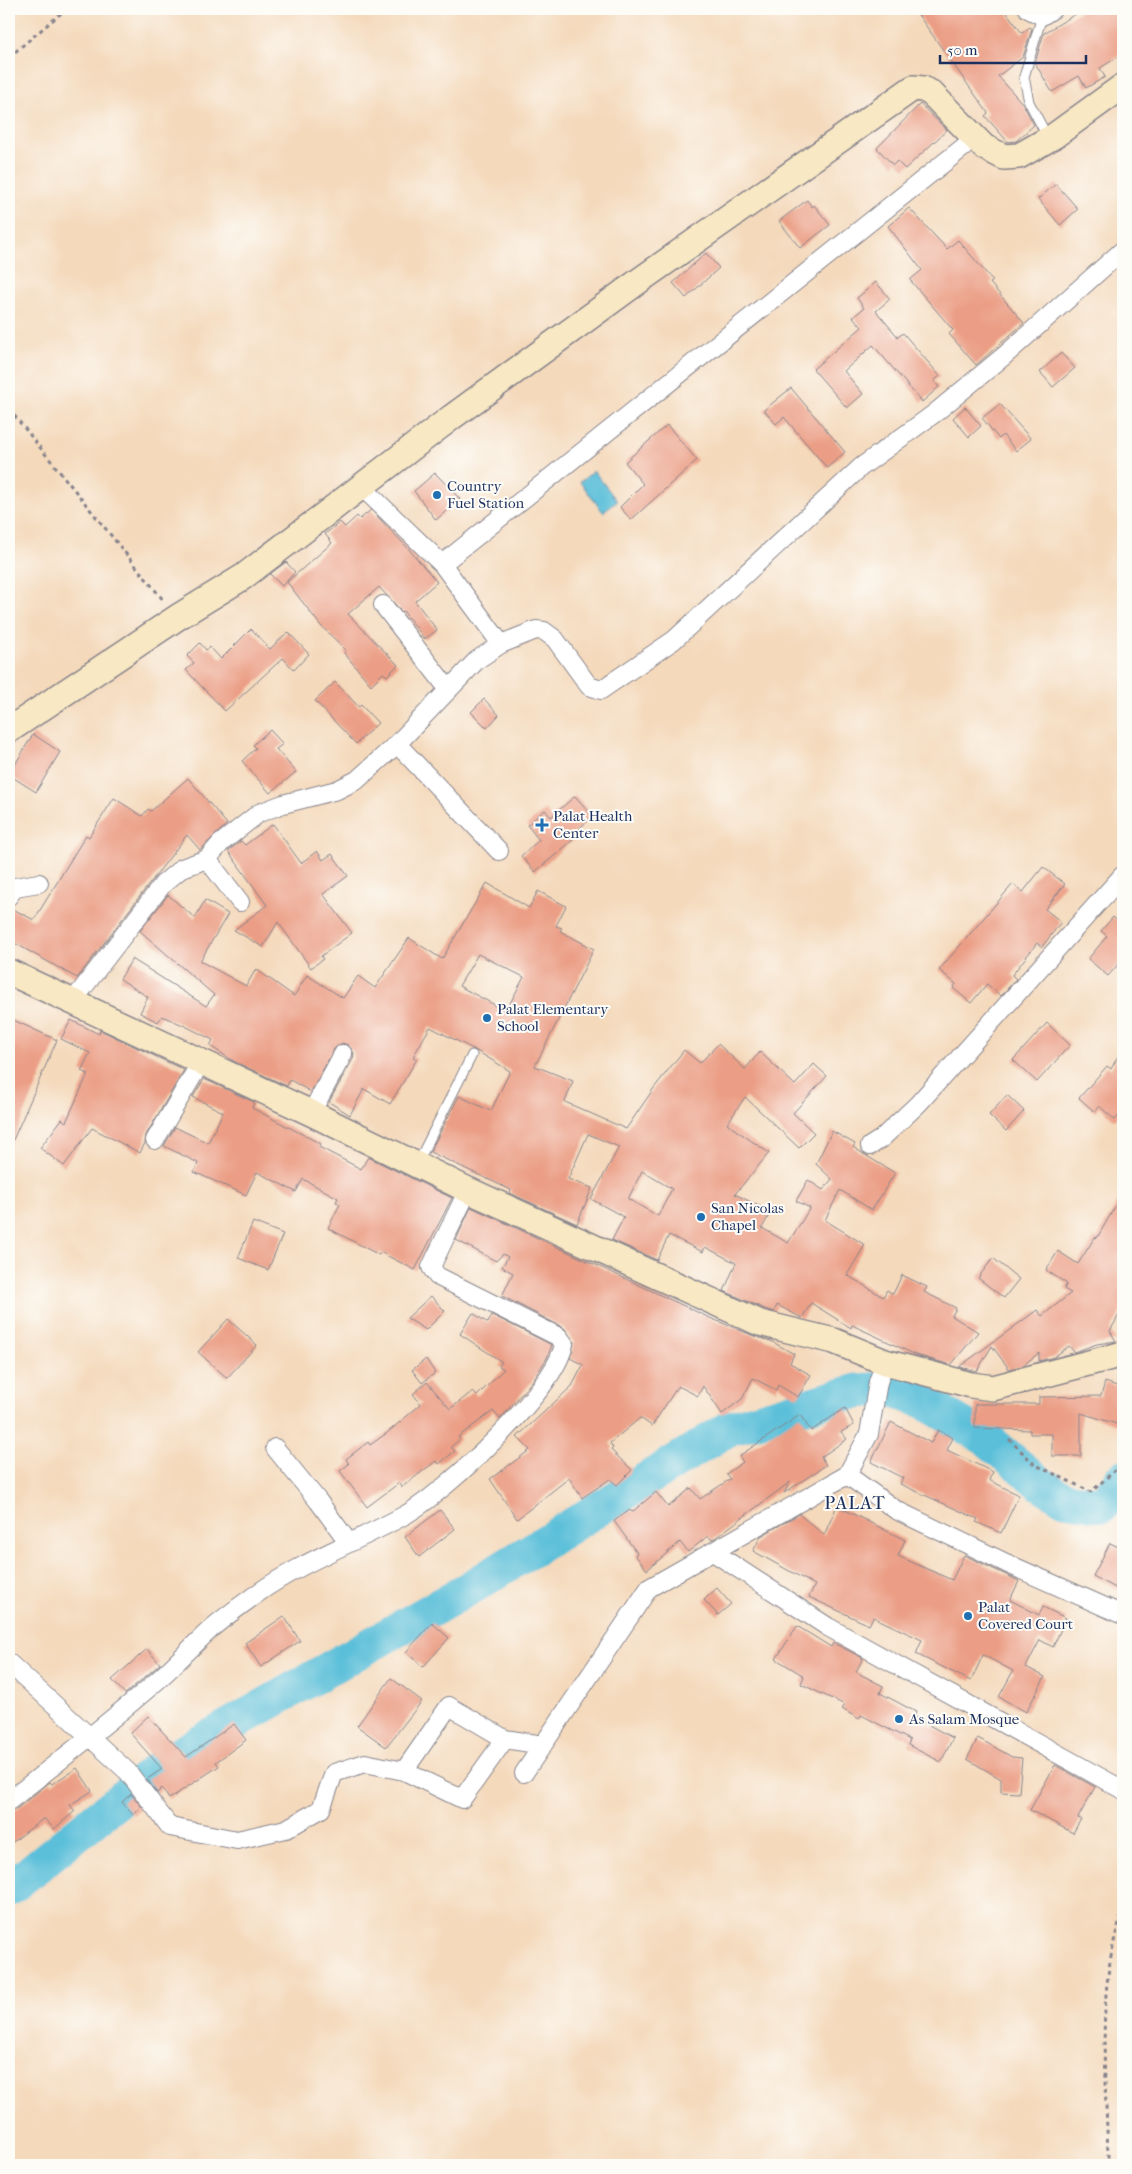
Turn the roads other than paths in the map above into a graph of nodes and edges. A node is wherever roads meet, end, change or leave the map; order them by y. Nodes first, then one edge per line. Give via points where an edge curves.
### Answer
1 (1041, 11) edge
2 (1123, 86) edge
3 (975, 138) junction
4 (1048, 139) junction
5 (1123, 250) edge
6 (362, 486) junction
7 (442, 564) junction
8 (383, 605) dead end
9 (501, 644) junction
10 (449, 690) junction
11 (9, 730) edge
12 (398, 744) junction
13 (500, 851) dead end
14 (206, 859) junction
15 (1123, 874) edge
16 (39, 883) dead end
17 (9, 896) edge
18 (240, 902) dead end
19 (9, 972) edge
20 (73, 1001) junction
21 (343, 1054) dead end
22 (472, 1055) dead end
23 (201, 1062) junction
24 (311, 1113) junction
25 (155, 1140) dead end
26 (870, 1146) dead end
27 (417, 1164) junction
28 (468, 1190) junction
29 (1123, 1354) edge
30 (881, 1372) junction
31 (275, 1448) dead end
32 (847, 1475) junction
33 (349, 1542) junction
34 (712, 1552) junction
35 (1123, 1615) edge
36 (9, 1662) edge
37 (91, 1736) junction
38 (505, 1740) junction
39 (543, 1744) junction
40 (404, 1771) junction
41 (524, 1773) dead end
42 (1123, 1790) edge
43 (9, 1801) edge

1 - 4 lane via 1024,78 1029,102
2 - 4 street
3 - 4 street via 984,147 1004,157 1019,156
3 - 6 street via 931,93 913,88 635,284
3 - 7 street
5 - 9 street via 1004,356 935,413 861,467 674,640 602,690 589,686 555,639 544,631 536,630
6 - 7 street
6 - 11 street via 243,577
7 - 9 street
8 - 10 street
9 - 10 street via 477,660
10 - 12 street
12 - 13 street
12 - 14 street via 357,780 337,790 282,804 243,824
14 - 18 street
14 - 20 street via 182,868 163,884
15 - 26 street via 918,1104
16 - 17 street via 15,887
19 - 20 street
20 - 23 street
21 - 24 street
22 - 27 lane
23 - 24 street
23 - 25 street
24 - 27 street
27 - 28 street
28 - 30 street via 760,1323 834,1341
28 - 33 street via 431,1267 437,1276 559,1337 564,1344 562,1357 542,1388 513,1422 459,1473 407,1514
29 - 30 street via 993,1388
30 - 32 street via 869,1434
31 - 33 street
32 - 34 street
32 - 35 street via 896,1510
33 - 37 street via 300,1568 213,1627 160,1679
34 - 39 street via 659,1581 640,1597
34 - 42 street via 828,1627
36 - 37 street
37 - 40 street via 128,1772 170,1827 237,1840 286,1829 320,1809 334,1773 365,1763
37 - 43 street
38 - 39 street
38 - 40 street via 462,1799
38 - 40 street via 450,1706
39 - 41 street

